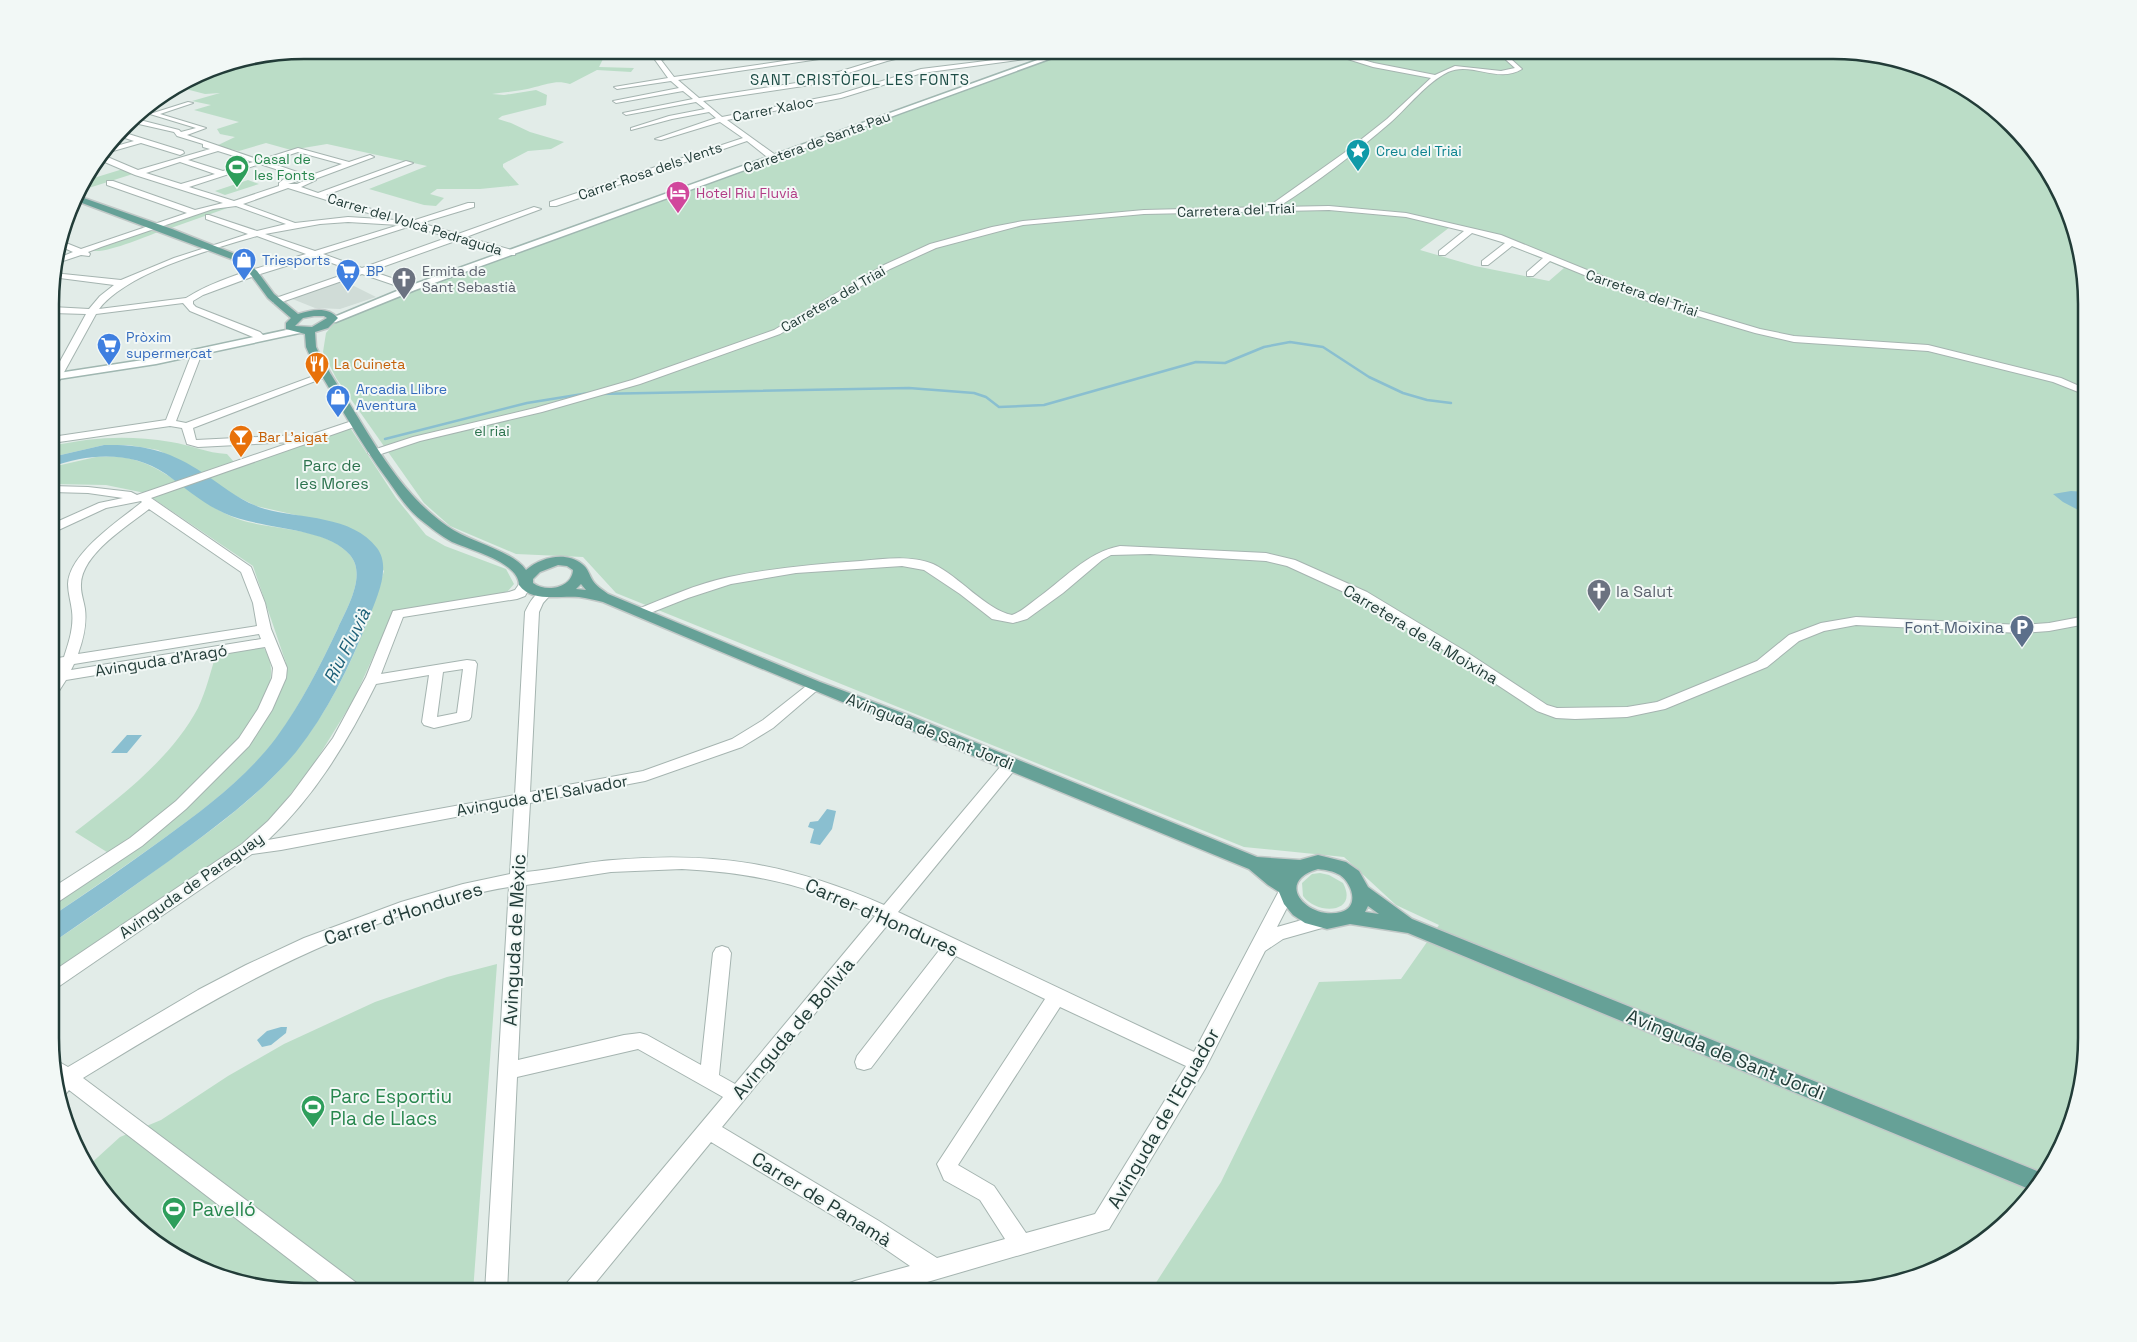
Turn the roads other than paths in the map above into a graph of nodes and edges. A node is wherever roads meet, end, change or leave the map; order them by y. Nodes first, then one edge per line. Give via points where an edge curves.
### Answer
1 (657, 59) edge
2 (810, 59) edge
3 (886, 59) edge
4 (1017, 59) edge
5 (1046, 59) edge
6 (1353, 59) edge
7 (1508, 59) edge
8 (1437, 77) junction
9 (671, 78) junction
10 (617, 87) dead end
11 (684, 89) junction
12 (697, 99) junction
13 (616, 101) dead end
14 (190, 103) dead end
15 (710, 110) junction
16 (626, 113) dead end
17 (153, 114) joint
18 (721, 119) junction
19 (139, 122) edge
20 (633, 129) dead end
21 (178, 133) junction
22 (164, 135) dead end
23 (125, 136) edge
24 (659, 139) dead end
25 (747, 139) junction
26 (140, 141) junction
27 (206, 145) junction
28 (114, 149) edge
29 (216, 149) junction
30 (180, 156) junction
31 (370, 157) dead end
32 (774, 158) junction
33 (106, 160) edge
34 (261, 162) junction
35 (409, 163) dead end
36 (350, 164) junction
37 (127, 169) junction
38 (138, 173) junction
39 (223, 174) junction
40 (306, 178) junction
41 (110, 183) dead end
42 (181, 187) junction
43 (288, 187) junction
44 (319, 195) junction
45 (82, 200) edge
46 (236, 204) junction
47 (471, 204) dead end
48 (553, 204) dead end
49 (1264, 209) junction
50 (537, 210) dead end
51 (195, 213) junction
52 (208, 218) junction
53 (292, 224) junction
54 (412, 224) junction
55 (155, 226) junction
56 (169, 231) junction
57 (1470, 231) junction
58 (254, 233) junction
59 (457, 237) junction
60 (1510, 243) junction
61 (66, 246) edge
62 (211, 248) junction
63 (85, 253) junction
64 (512, 253) junction
65 (1442, 253) dead end
66 (313, 254) junction
67 (1548, 259) junction
68 (63, 260) edge
69 (62, 263) edge
70 (1486, 263) dead end
71 (362, 271) junction
72 (254, 273) junction
73 (1530, 274) dead end
74 (60, 276) edge
75 (122, 283) junction
76 (412, 288) junction
77 (188, 301) junction
78 (278, 301) junction
79 (59, 310) edge
80 (93, 312) junction
81 (314, 313) junction
82 (329, 319) junction
83 (293, 321) junction
84 (303, 330) junction
85 (261, 337) junction
86 (196, 354) junction
87 (315, 356) junction
88 (59, 371) edge
89 (326, 375) junction
90 (59, 379) edge
91 (2078, 389) edge
92 (170, 423) junction
93 (356, 423) junction
94 (187, 426) junction
95 (314, 437) junction
96 (59, 439) edge
97 (374, 453) junction
98 (59, 489) edge
99 (146, 500) junction
100 (59, 526) edge
101 (499, 556) junction
102 (558, 561) junction
103 (580, 569) junction
104 (526, 581) junction
105 (548, 593) junction
106 (606, 598) junction
107 (640, 613) junction
108 (2078, 622) edge
109 (266, 635) junction
110 (69, 660) junction
111 (59, 662) edge
112 (437, 669) junction
113 (59, 674) edge
114 (59, 677) edge
115 (370, 680) junction
116 (815, 686) junction
117 (1011, 764) junction
118 (521, 798) junction
119 (248, 848) junction
120 (1255, 864) junction
121 (1300, 867) junction
122 (518, 878) junction
123 (1286, 889) junction
124 (59, 892) edge
125 (1362, 892) junction
126 (887, 915) junction
127 (1349, 917) junction
128 (1323, 921) junction
129 (1410, 926) junction
130 (953, 946) junction
131 (1259, 947) junction
132 (722, 953) dead end
133 (59, 977) edge
134 (1056, 997) junction
135 (864, 1062) dead end
136 (1198, 1063) junction
137 (508, 1071) junction
138 (62, 1076) edge
139 (710, 1080) junction
140 (62, 1081) edge
141 (737, 1095) junction
142 (709, 1130) junction
143 (2033, 1180) edge
144 (1021, 1245) junction
145 (934, 1269) junction
146 (338, 1283) edge
147 (496, 1283) edge
148 (582, 1283) edge
149 (887, 1283) edge

1 - 9 street
2 - 9 street
3 - 12 street via 817,81
4 - 18 street, Carrer Xaloc via 930,69 841,96
5 - 32 main road, Carretera de Santa Pau
6 - 8 street
7 - 8 street via 1519,69 1494,73 1456,68 1448,69
8 - 49 street via 1332,168
9 - 10 street
9 - 11 street
11 - 12 street
11 - 13 street
12 - 15 street
12 - 16 street
14 - 17 street
15 - 18 street
15 - 20 street
17 - 21 street via 203,128
18 - 24 street, Carrer Xaloc
18 - 25 street
19 - 21 street
21 - 22 street
21 - 27 street via 208,143
23 - 26 street
25 - 32 street
25 - 48 street, Carrer Rosa dels Vents
26 - 28 street
26 - 30 street
27 - 29 street
27 - 30 street
29 - 30 street
29 - 34 street
30 - 37 street
30 - 38 street
30 - 39 street
31 - 36 street
32 - 64 main road, Carretera de Santa Pau
33 - 37 street
34 - 36 street via 298,150
34 - 39 street
34 - 40 street
35 - 44 street
36 - 40 street
37 - 38 street
38 - 42 street
39 - 42 street
40 - 43 street via 282,185
41 - 51 street
42 - 46 street
43 - 44 street, Carrer del Volcà Pedraguda
43 - 46 street
44 - 54 street, Carrer del Volcà Pedraguda
45 - 55 main road
46 - 51 street
46 - 52 street
46 - 53 street
47 - 54 street
49 - 57 street, Carretera del Triai via 1350,208 1406,215
49 - 97 street, Carretera del Triai via 1042,220 932,246 887,267 777,332 598,393
50 - 59 street
51 - 55 street
52 - 56 street
52 - 58 street
53 - 54 street via 354,218
53 - 58 street
54 - 59 street, Carrer del Volcà Pedraguda
54 - 66 street
55 - 56 main road
55 - 63 street
56 - 62 main road
56 - 63 street
57 - 60 street, Carretera del Triai
57 - 65 street
58 - 62 street
58 - 66 street
59 - 64 street, Carrer del Volcà Pedraguda
59 - 71 street
60 - 67 street, Carretera del Triai
60 - 70 street
61 - 63 street
62 - 72 main road via 237,258
62 - 75 street
63 - 68 street
63 - 69 street
64 - 76 main road, Carretera de Santa Pau
66 - 71 street
66 - 72 street
67 - 73 street
67 - 91 street, Carretera del Triai via 1672,306 1781,337 1928,348 2057,380
71 - 76 street
71 - 78 street
72 - 77 street via 205,291
72 - 78 main road
74 - 75 street
75 - 80 street via 101,299
76 - 82 main road, Carretera de Santa Pau
77 - 80 street
77 - 85 street via 191,308
78 - 81 main road
78 - 83 main road via 282,308 293,314
79 - 80 street
80 - 88 street
81 - 82 main road
81 - 83 main road
82 - 84 main road
82 - 87 main road
83 - 84 main road via 291,328
83 - 85 main road
84 - 85 main road
84 - 87 main road via 310,333
85 - 86 main road
86 - 90 main road
86 - 92 street
87 - 89 main road
89 - 93 main road
89 - 94 street
92 - 94 street
92 - 96 street
93 - 95 street
93 - 97 main road
94 - 95 street via 191,442 198,444
95 - 99 street
97 - 101 main road via 408,501 424,516 455,538
98 - 99 street via 88,490
99 - 100 street via 103,505
99 - 109 street via 247,570
99 - 110 street via 82,564 74,584 80,618
101 - 102 main road
101 - 104 main road via 515,565
102 - 103 main road via 572,563
102 - 104 main road via 540,566
103 - 105 main road via 579,578 573,584
103 - 106 main road, Avinguda de Sant Jordi via 588,584
104 - 105 main road via 531,590
104 - 115 street, Avinguda de Paraguay via 520,592 512,596 398,614
105 - 106 main road, Avinguda de Sant Jordi via 578,593
105 - 118 street, Avinguda de Mèxic via 536,601 532,612
106 - 107 main road, Avinguda de Sant Jordi
107 - 108 street, Carretera de la Moixina via 729,581 796,569 902,562 928,567 965,590 997,616 1013,619 1044,601 1108,552 1150,550 1266,557 1291,562 1362,595 1542,708 1556,713 1627,712 1660,706 1762,664 1794,638 1821,627 1847,622 2021,629
107 - 116 main road, Avinguda de Sant Jordi
109 - 110 street, Avinguda d'Aragó
109 - 114 street, Avinguda d'Aragó
109 - 124 street via 280,668 279,678 265,710 244,742 156,826
110 - 111 street, Avinguda d'Aragó
110 - 113 street
112 - 112 street via 471,665 464,718 429,722
112 - 115 street
115 - 119 street, Avinguda de Paraguay via 344,730 315,775 272,827
116 - 117 main road, Avinguda de Sant Jordi
116 - 118 street, Avinguda d'El Salvador via 768,724 737,743 699,758 645,776
117 - 120 main road, Avinguda de Sant Jordi
117 - 126 street, Avinguda de Bolivia
118 - 119 street, Avinguda d'El Salvador
118 - 122 street, Avinguda de Mèxic
119 - 133 street, Avinguda de Paraguay
120 - 121 main road, Avinguda de Sant Jordi
120 - 123 main road, Avinguda de Sant Jordi
121 - 123 main road via 1290,875
121 - 125 main road via 1318,862 1337,866 1354,877
122 - 126 street, Carrer d'Hondures via 618,864 721,866 793,878
122 - 137 street, Avinguda de Mèxic
122 - 138 street, Carrer d'Hondures via 405,908 294,950 255,968
123 - 128 main road via 1299,910
123 - 131 street, Avinguda de l'Equador
125 - 127 main road via 1362,902
125 - 129 main road, Avinguda de Sant Jordi
126 - 130 street, Carrer d'Hondures
126 - 141 street, Avinguda de Bolivia
127 - 128 main road
127 - 129 main road, Avinguda de Sant Jordi
128 - 131 street, Avinguda de l'Equador via 1278,934
129 - 143 main road, Avinguda de Sant Jordi
130 - 134 street, Carrer d'Hondures
130 - 135 street
131 - 136 street, Avinguda de l'Equador
132 - 139 street
134 - 136 street, Carrer d'Hondures
134 - 144 street via 947,1164 951,1172 986,1193
136 - 144 street, Avinguda de l'Equador via 1102,1222
137 - 139 street via 640,1041
137 - 147 street, Avinguda de Mèxic
139 - 141 street
140 - 146 street
141 - 142 street, Avinguda de Bolivia
142 - 145 street, Carrer de Panamà
142 - 148 street, Avinguda de Bolivia
144 - 145 street, Avinguda de l'Equador
145 - 149 street, Avinguda de l'Equador

